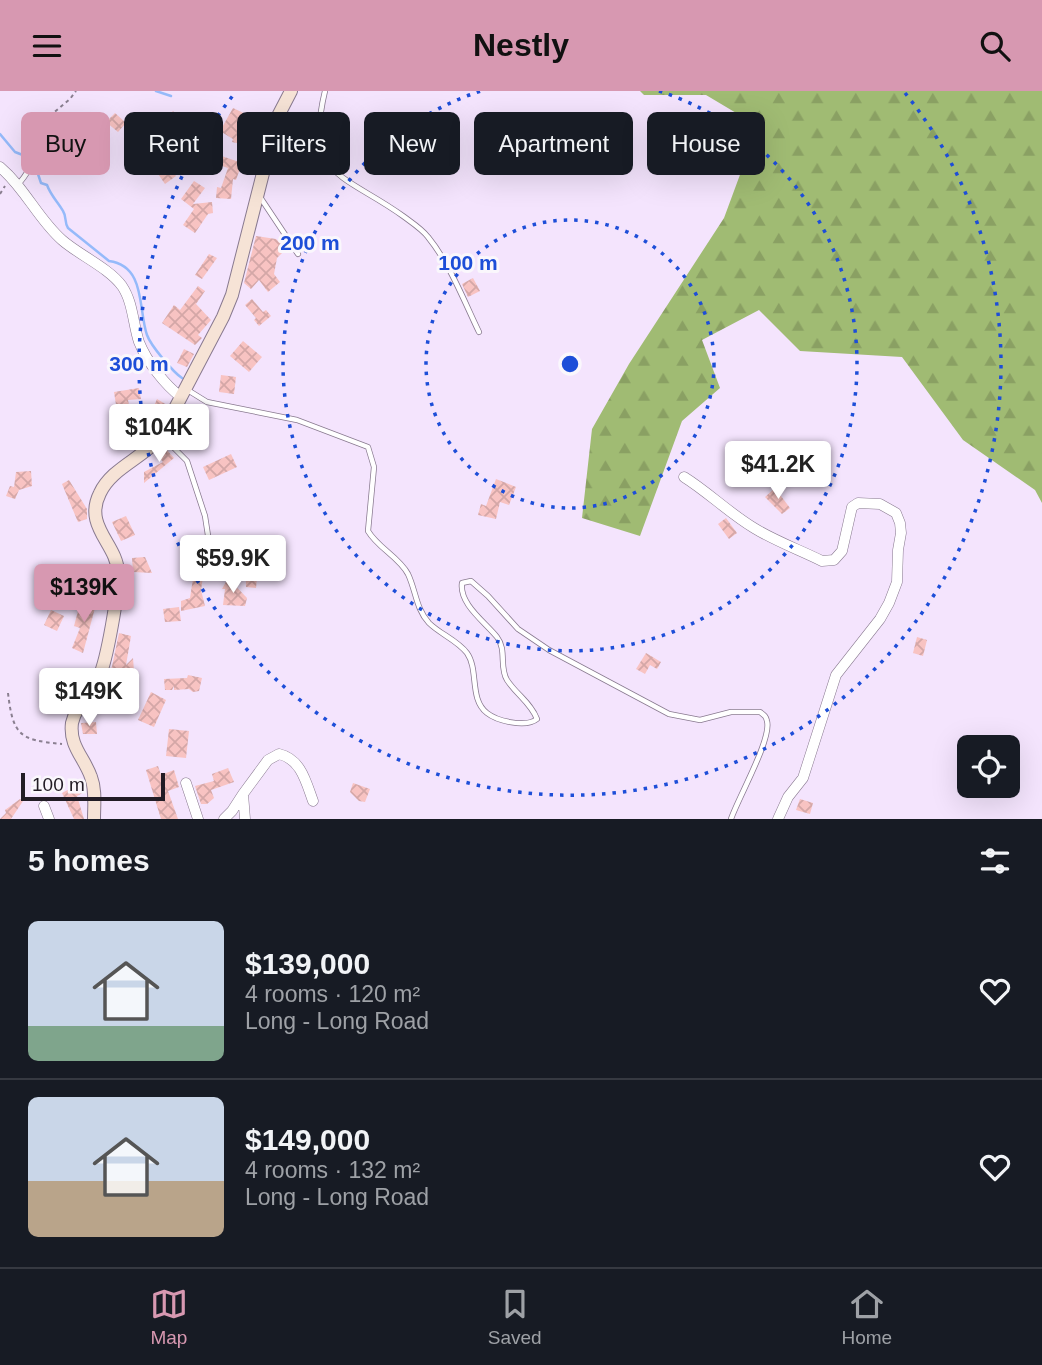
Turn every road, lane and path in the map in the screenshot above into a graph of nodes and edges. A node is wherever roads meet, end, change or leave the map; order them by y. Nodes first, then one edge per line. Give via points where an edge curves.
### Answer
1 (76, 91) edge
2 (291, 91) edge
3 (326, 91) edge
4 (53, 112) edge
5 (0, 167) edge
6 (25, 175) edge
7 (7, 184) dead end
8 (18, 184) junction
9 (0, 194) edge
10 (258, 194) junction
11 (298, 254) dead end
12 (479, 332) dead end
13 (183, 393) junction
14 (161, 435) junction
15 (684, 477) dead end
16 (209, 542) dead end
17 (8, 693) dead end
18 (73, 746) junction
19 (186, 783) dead end
20 (243, 794) junction
21 (313, 801) dead end
22 (44, 806) dead end
23 (49, 819) edge
24 (94, 819) edge
25 (198, 819) edge
26 (224, 819) edge
27 (245, 819) edge
28 (731, 819) edge
29 (778, 819) edge

1 - 4 path
2 - 10 main road via 277,118
3 - 12 lane via 318,130 328,166 427,235
5 - 8 street
6 - 8 lane
7 - 9 path
8 - 13 street via 63,241 121,285 139,342 170,389
10 - 11 lane
10 - 13 main road via 232,295
13 - 14 main road
13 - 28 lane via 297,420 368,447 373,467 368,531 408,575 421,613 466,651 479,703 496,718 526,723 537,719 504,674 498,638 461,593 466,581 488,596 518,629 549,650 669,714 700,720 731,712 760,712 767,722 765,736
14 - 16 lane via 187,461
14 - 18 main road via 151,448 111,477 97,499 98,527 118,577 101,671 75,713
15 - 29 street via 757,530 822,561 834,560 842,551 855,504 888,507 900,523 897,582 890,603 836,675 803,778
17 - 18 path via 11,717 19,732 36,743
18 - 24 main road via 93,781
19 - 25 street
20 - 21 street via 268,760 279,754 299,767
20 - 26 street
20 - 27 street
22 - 23 street

